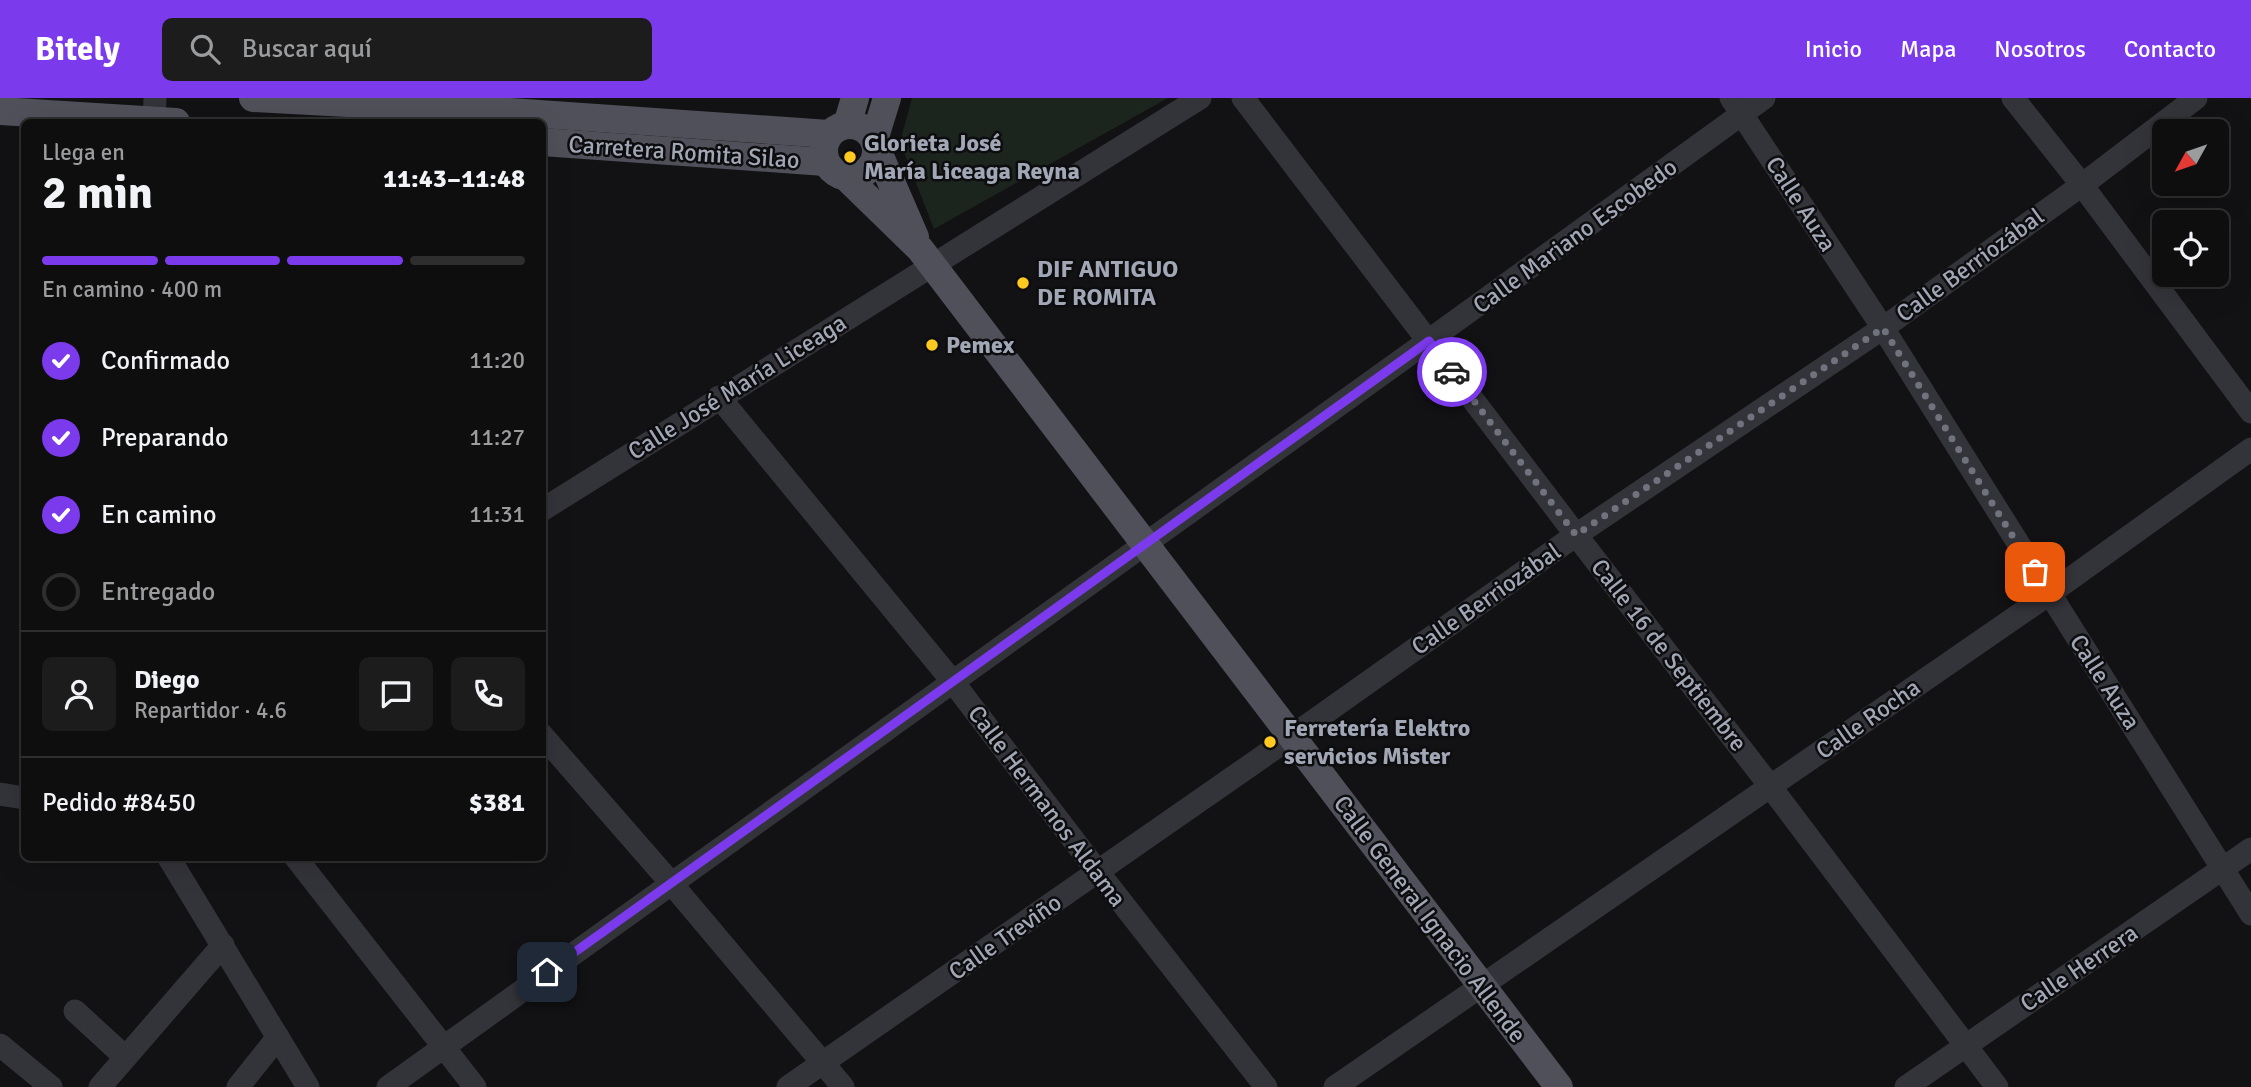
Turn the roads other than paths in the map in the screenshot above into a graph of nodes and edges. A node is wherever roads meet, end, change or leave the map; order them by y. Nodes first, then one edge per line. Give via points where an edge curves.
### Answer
1 (253, 98) edge
2 (887, 98) edge
3 (1200, 98) edge
4 (1243, 98) edge
5 (1764, 98) edge
6 (2013, 98) edge
7 (2196, 98) edge
8 (1737, 106) edge
9 (0, 111) edge
10 (496, 111) edge
11 (162, 114) edge
12 (844, 119) edge
13 (546, 142) edge
14 (875, 143) junction
15 (836, 170) junction
16 (2082, 185) junction
17 (927, 258) junction
18 (1883, 328) junction
19 (1429, 341) junction
20 (719, 397) junction
21 (2251, 412) edge
22 (2251, 449) edge
23 (546, 507) edge
24 (1576, 535) junction
25 (1145, 543) junction
26 (2049, 594) junction
27 (953, 682) junction
28 (1291, 737) junction
29 (546, 740) edge
30 (1770, 786) junction
31 (0, 794) edge
32 (21, 798) edge
33 (2251, 849) edge
34 (171, 861) edge
35 (298, 861) edge
36 (2224, 869) junction
37 (1098, 873) junction
38 (671, 883) junction
39 (2251, 914) edge
40 (223, 945) junction
41 (1481, 985) junction
42 (75, 1012) dead end
43 (278, 1037) junction
44 (0, 1045) edge
45 (1965, 1046) junction
46 (443, 1047) junction
47 (125, 1057) junction
48 (823, 1063) junction
49 (51, 1087) edge
50 (100, 1087) edge
51 (238, 1087) edge
52 (308, 1087) edge
53 (388, 1087) edge
54 (475, 1087) edge
55 (788, 1087) edge
56 (843, 1087) edge
57 (1266, 1087) edge
58 (1335, 1087) edge
59 (1559, 1087) edge
60 (1906, 1087) edge
61 (1997, 1087) edge

1 - 10 main road, Carretera Romita Silao
2 - 14 main road
3 - 17 street, Calle José María Liceaga
4 - 19 street, Calle 16 de Septiembre
5 - 8 street, Calle Mariano Escobedo
6 - 16 street
7 - 16 street, Calle Berriozábal
8 - 18 street, Calle Auza
8 - 19 street, Calle Mariano Escobedo
9 - 11 main road
10 - 12 main road, Carretera Romita Silao
12 - 14 main road via 867,131
12 - 15 main road via 824,142 823,152
13 - 15 main road, Carretera Romita Silao
14 - 15 main road via 876,157 866,173 857,177
14 - 17 main road, Calle General Ignacio Allende
15 - 17 main road, Calle General Ignacio Allende
16 - 18 street, Calle Berriozábal
16 - 21 street
17 - 20 street, Calle José María Liceaga
17 - 25 main road, Calle General Ignacio Allende
18 - 24 street, Calle Berriozábal
18 - 26 street, Calle Auza
19 - 24 street, Calle 16 de Septiembre
19 - 25 street, Calle Mariano Escobedo
20 - 23 street, Calle José María Liceaga
20 - 27 street, Calle Hermanos Aldama
22 - 26 street, Calle Rocha
24 - 28 street, Calle Berriozábal
24 - 30 street, Calle 16 de Septiembre
25 - 27 street, Calle Mariano Escobedo
25 - 28 main road, Calle General Ignacio Allende
26 - 30 street, Calle Rocha
26 - 36 street, Calle Auza
27 - 37 street, Calle Hermanos Aldama
27 - 38 street, Calle Mariano Escobedo
28 - 37 street, Calle Treviño
28 - 41 main road, Calle General Ignacio Allende
29 - 38 street
30 - 41 street, Calle Rocha
30 - 45 street, Calle 16 de Septiembre
31 - 32 street
33 - 36 street, Calle Herrera
34 - 40 street
35 - 46 street
36 - 39 street, Calle Auza
36 - 45 street, Calle Herrera
37 - 48 street, Calle Treviño
37 - 57 street, Calle Hermanos Aldama
38 - 46 street, Calle Mariano Escobedo
38 - 48 street
40 - 43 street
40 - 47 street
41 - 58 street, Calle Rocha
41 - 59 main road, Calle General Ignacio Allende
42 - 47 street
43 - 51 street
43 - 52 street
44 - 49 street
45 - 60 street, Calle Herrera
45 - 61 street, Calle 16 de Septiembre
46 - 53 street, Calle Mariano Escobedo
46 - 54 street
47 - 50 street
48 - 55 street, Calle Treviño
48 - 56 street

